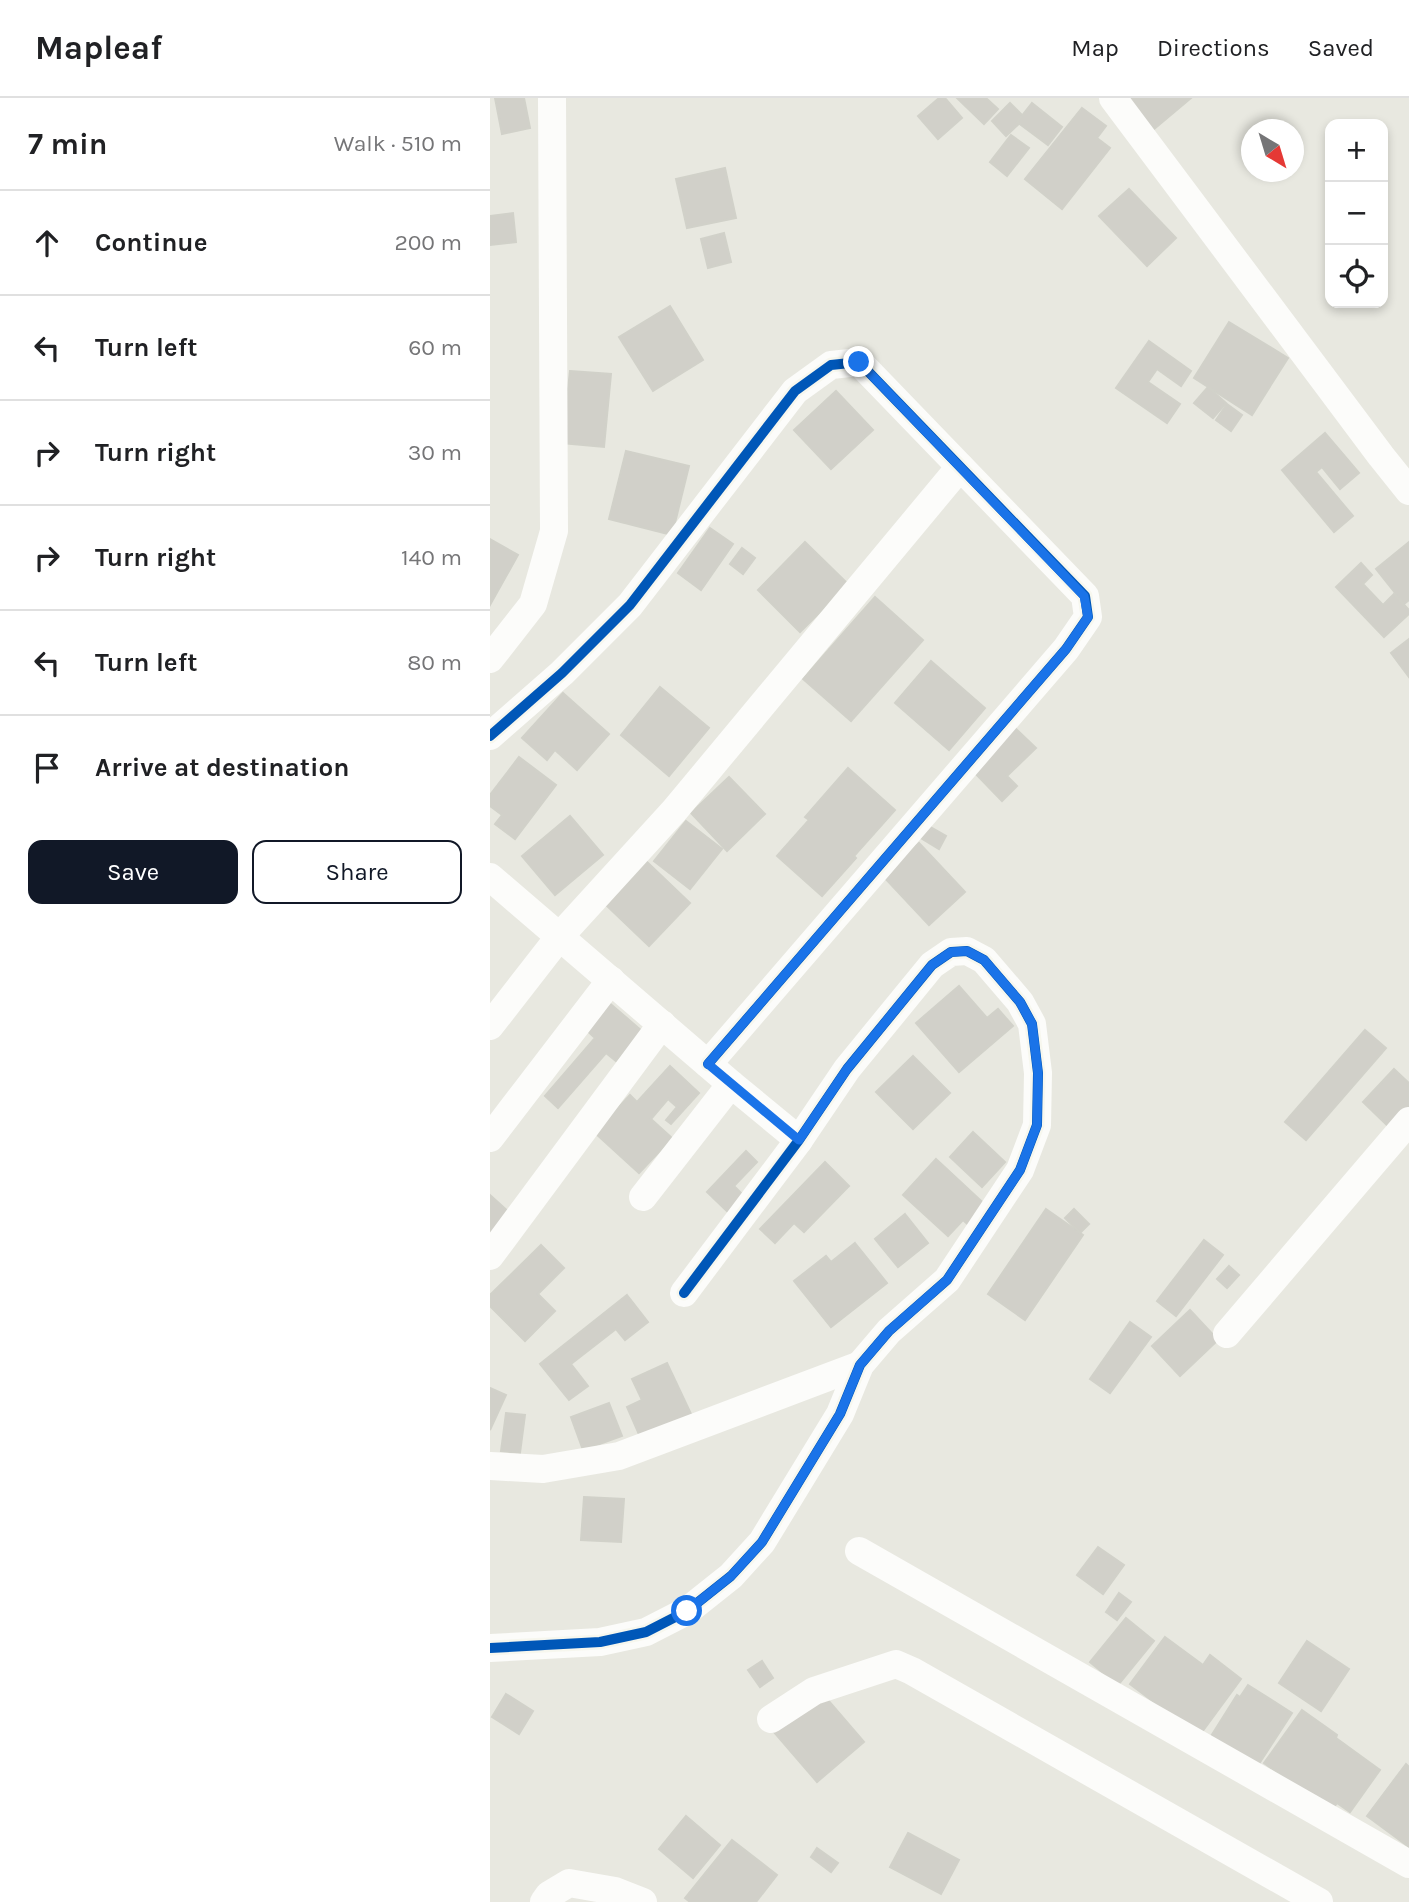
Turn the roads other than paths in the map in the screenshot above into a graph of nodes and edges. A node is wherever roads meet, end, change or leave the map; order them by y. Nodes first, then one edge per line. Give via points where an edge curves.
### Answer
1 (552, 98) edge
2 (1113, 98) edge
3 (960, 467) junction
4 (1409, 491) edge
5 (490, 659) edge
6 (490, 736) edge
7 (493, 885) edge
8 (560, 936) junction
9 (611, 980) junction
10 (662, 1024) junction
11 (490, 1026) edge
12 (708, 1064) junction
13 (731, 1084) junction
14 (1409, 1121) edge
15 (490, 1138) edge
16 (799, 1140) junction
17 (643, 1196) dead end
18 (490, 1255) edge
19 (684, 1293) dead end
20 (1227, 1334) dead end
21 (860, 1365) junction
22 (490, 1466) edge
23 (859, 1551) dead end
24 (490, 1647) edge
25 (771, 1718) dead end
26 (1409, 1864) edge
27 (544, 1902) edge
28 (643, 1902) edge
29 (1319, 1902) edge

1 - 5 street via 554,531 533,604
2 - 4 street
3 - 6 street via 859,362 831,365 794,391 630,604 562,673
3 - 8 street via 674,811
3 - 12 street via 1084,596 1088,617 1066,649
7 - 8 street
8 - 9 street
8 - 11 street
9 - 10 street
9 - 15 street
10 - 12 street
10 - 18 street
12 - 13 street
13 - 16 street
13 - 17 street
14 - 20 street
16 - 19 street
16 - 21 street via 847,1069 932,965 951,952 967,951 984,960 1020,1002 1032,1024 1038,1073 1037,1125 1020,1170 947,1280 889,1331
21 - 22 street via 619,1456 543,1469
21 - 24 street via 840,1414 762,1542 731,1576 687,1611 646,1632 600,1642
23 - 26 street
25 - 29 street via 814,1691 896,1664
27 - 28 street via 569,1883 615,1891

